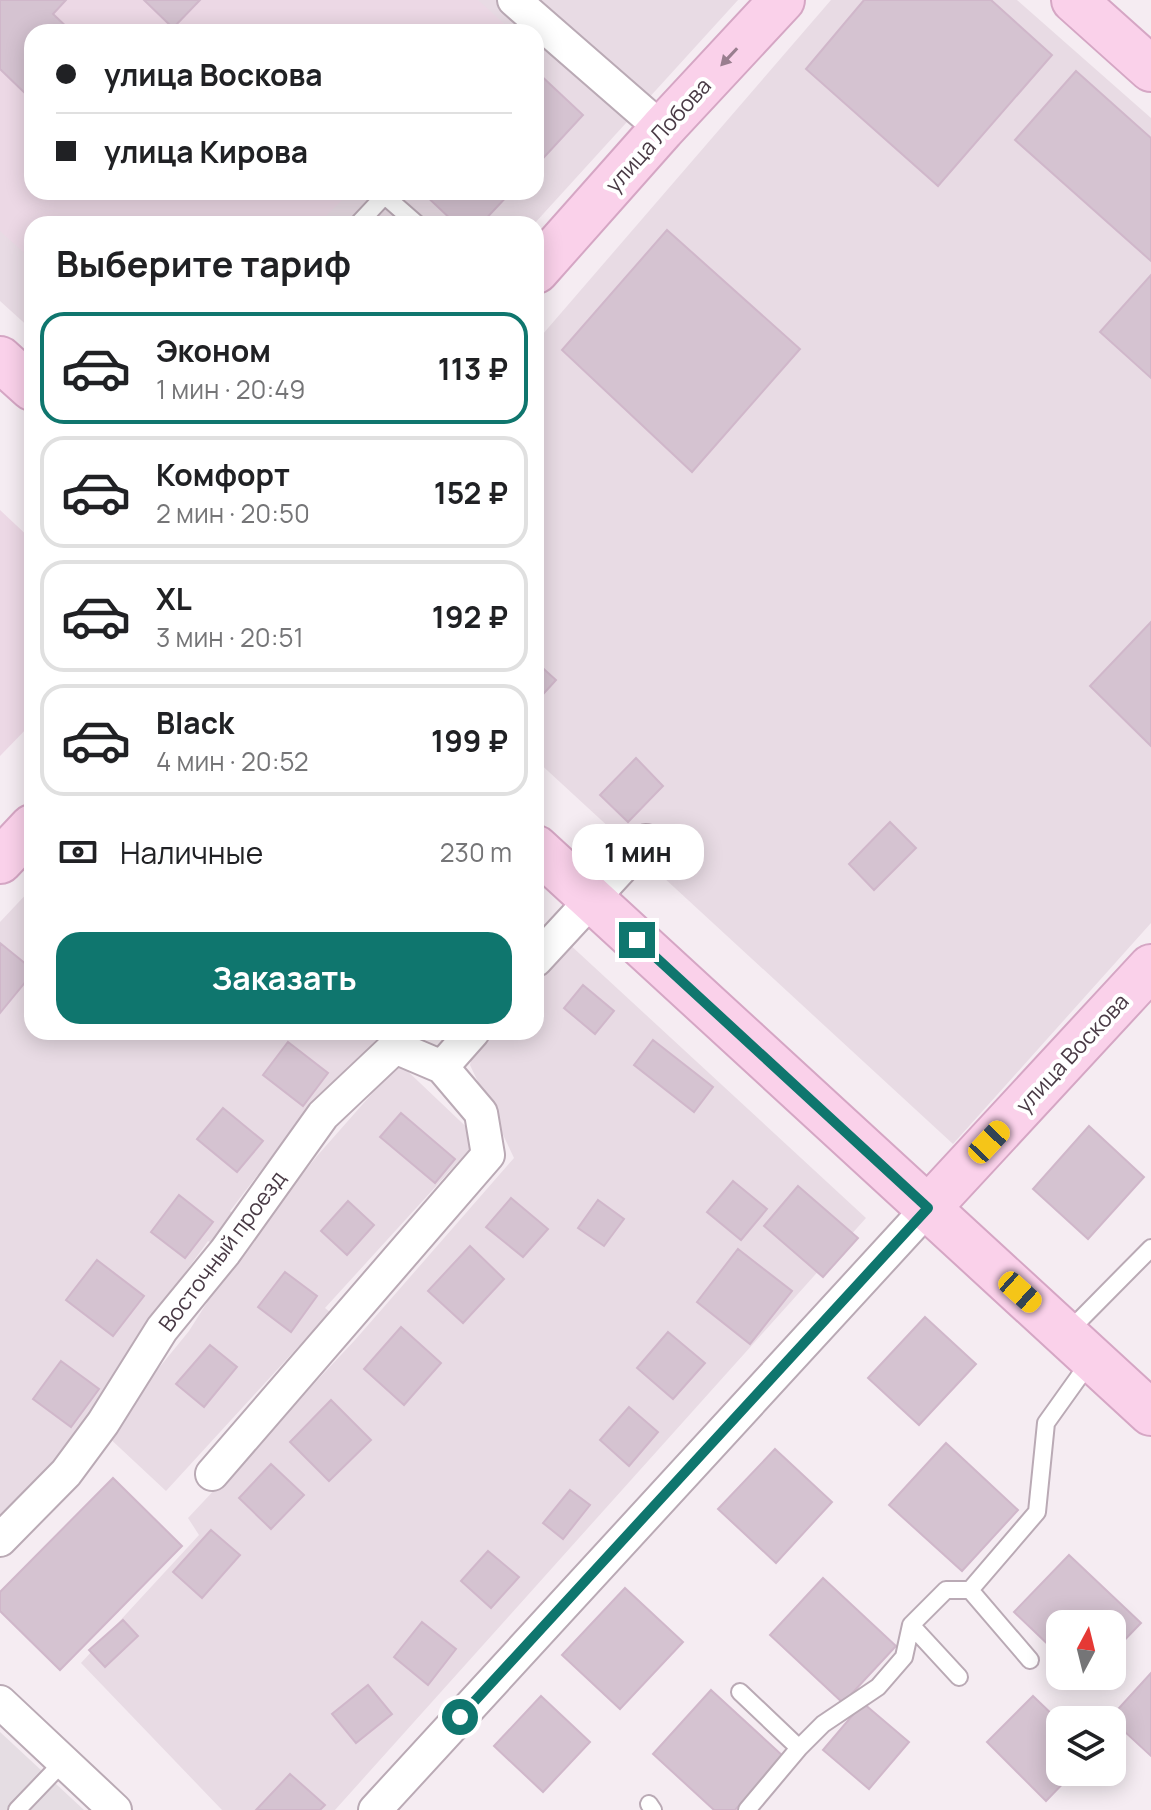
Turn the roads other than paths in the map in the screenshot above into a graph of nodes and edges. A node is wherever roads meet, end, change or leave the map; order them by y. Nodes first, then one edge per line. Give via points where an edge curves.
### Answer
1 (514, 0) edge
2 (782, 0) edge
3 (1074, 0) edge
4 (542, 24) edge
5 (544, 26) edge
6 (1151, 69) edge
7 (662, 129) junction
8 (381, 200) edge
9 (393, 200) edge
10 (366, 216) edge
11 (409, 216) edge
12 (544, 262) edge
13 (0, 359) edge
14 (24, 381) edge
15 (24, 836) edge
16 (646, 841) dead end
17 (544, 855) edge
18 (0, 861) edge
19 (591, 898) junction
20 (544, 951) edge
21 (1151, 967) edge
22 (466, 1040) edge
23 (442, 1067) junction
24 (928, 1208) junction
25 (1151, 1248) edge
26 (1079, 1347) junction
27 (1151, 1413) edge
28 (212, 1474) dead end
29 (0, 1540) edge
30 (970, 1590) junction
31 (911, 1625) junction
32 (1030, 1660) dead end
33 (959, 1677) dead end
34 (740, 1692) dead end
35 (0, 1702) edge
36 (799, 1748) junction
37 (63, 1762) junction
38 (17, 1810) edge
39 (115, 1810) edge
40 (375, 1810) edge
41 (747, 1810) edge

1 - 4 street
2 -> 7 street, улица Лобова
3 - 6 street
5 - 7 street
7 - 12 street, улица Лобова
8 - 10 lane
9 - 11 lane
13 - 14 street
15 - 18 street
16 - 19 street
17 - 19 street
19 - 20 street
19 - 24 street
21 - 24 street, улица Воскова
22 - 23 street
23 - 28 street via 481,1113 488,1155
23 - 29 street, Восточный проезд via 395,1047 323,1115 225,1252 162,1329 66,1473
24 - 26 street
24 - 40 street, улица Воскова
25 - 26 lane
26 - 27 street
26 - 30 lane via 1046,1423 1037,1512
30 - 31 lane via 946,1590
30 - 32 lane
31 - 33 lane
31 - 36 lane via 904,1657 878,1687 823,1724
34 - 36 lane
35 - 37 street
36 - 41 lane
37 - 38 lane
37 - 39 street

